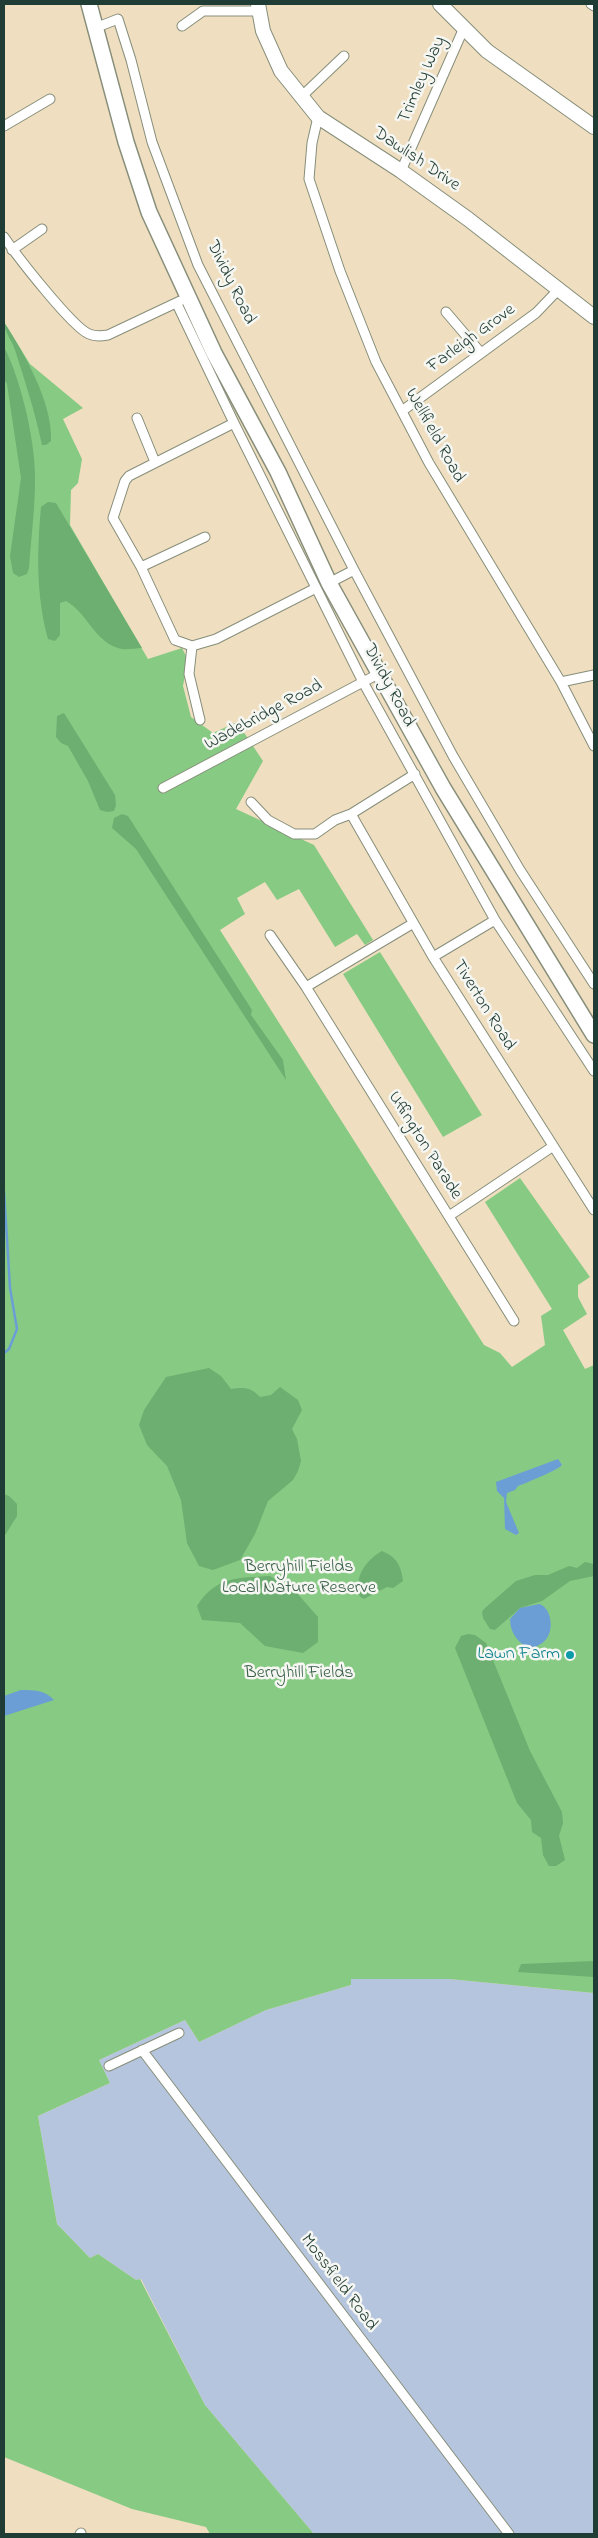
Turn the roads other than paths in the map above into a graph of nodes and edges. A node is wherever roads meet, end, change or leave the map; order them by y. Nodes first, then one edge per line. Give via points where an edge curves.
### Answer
1 (89, 4) edge
2 (440, 4) edge
3 (259, 7) edge
4 (182, 26) dead end
5 (95, 28) junction
6 (463, 30) junction
7 (344, 56) dead end
8 (300, 98) junction
9 (50, 99) dead end
10 (318, 117) junction
11 (4, 126) edge
12 (594, 127) edge
13 (401, 171) junction
14 (42, 229) dead end
15 (4, 237) edge
16 (12, 250) junction
17 (559, 290) junction
18 (182, 300) junction
19 (446, 312) dead end
20 (594, 317) edge
21 (481, 353) junction
22 (402, 411) junction
23 (137, 418) dead end
24 (234, 423) junction
25 (156, 462) junction
26 (205, 537) dead end
27 (141, 567) junction
28 (354, 570) junction
29 (323, 585) junction
30 (192, 646) junction
31 (380, 673) junction
32 (594, 676) edge
33 (363, 682) junction
34 (561, 682) junction
35 (200, 720) dead end
36 (594, 746) edge
37 (415, 774) junction
38 (163, 788) dead end
39 (251, 802) dead end
40 (351, 814) junction
41 (495, 920) junction
42 (412, 924) junction
43 (270, 935) dead end
44 (433, 957) junction
45 (594, 984) edge
46 (306, 988) junction
47 (594, 1035) edge
48 (594, 1070) edge
49 (552, 1146) junction
50 (594, 1210) edge
51 (449, 1216) junction
52 (514, 1321) dead end
53 (179, 2034) dead end
54 (142, 2050) junction
55 (109, 2066) dead end
56 (509, 2534) edge

1 - 5 main road, Dividy Road
2 - 6 street
3 - 4 street via 203,11
3 - 8 street, Dawlish Drive via 268,46
5 - 18 main road, Dividy Road via 126,142
5 - 28 street, Dividy Road via 118,19 152,142 198,265
6 - 12 street via 487,51
6 - 13 street, Trimley Way
7 - 8 street
8 - 10 street, Dawlish Drive
9 - 11 street
10 - 13 street, Dawlish Drive
10 - 22 street, Wellfield Road via 309,179 340,271 376,362
13 - 17 street, Dawlish Drive
14 - 16 street
15 - 16 street
16 - 18 street via 73,321 89,334 108,334
17 - 20 street, Dawlish Drive
17 - 21 street, Farleigh Grove via 536,313
18 - 24 street, Dividy Road
18 - 29 main road, Dividy Road via 278,472
19 - 21 street
21 - 22 street, Farleigh Grove
22 - 34 street, Wellfield Road via 429,463
23 - 25 street
24 - 25 street
24 - 29 street, Dividy Road
25 - 27 street via 124,481 113,518
26 - 27 street
27 - 30 street via 175,640
28 - 29 street
28 - 45 street, Dividy Road via 453,756 520,870
29 - 30 street via 216,639
29 - 31 main road, Dividy Road
29 - 33 street, Dividy Road
30 - 35 street via 189,674
31 - 33 street, Wadebridge Road
31 - 47 main road, Dividy Road via 442,788
32 - 34 street
33 - 37 street, Dividy Road
33 - 38 street, Wadebridge Road
34 - 36 street, Wellfield Road
37 - 40 street
37 - 41 street, Dividy Road
39 - 40 street via 268,820 294,834 315,834 335,820
40 - 42 street, Tiverton Road
41 - 44 street
41 - 48 street, Dividy Road
42 - 44 street, Tiverton Road
42 - 46 street
43 - 46 street, Uffington Parade
44 - 49 street, Tiverton Road
46 - 51 street, Uffington Parade
49 - 50 street, Tiverton Road
49 - 51 street
51 - 52 street, Uffington Parade
53 - 54 street
54 - 55 street
54 - 56 street, Mossfield Road

